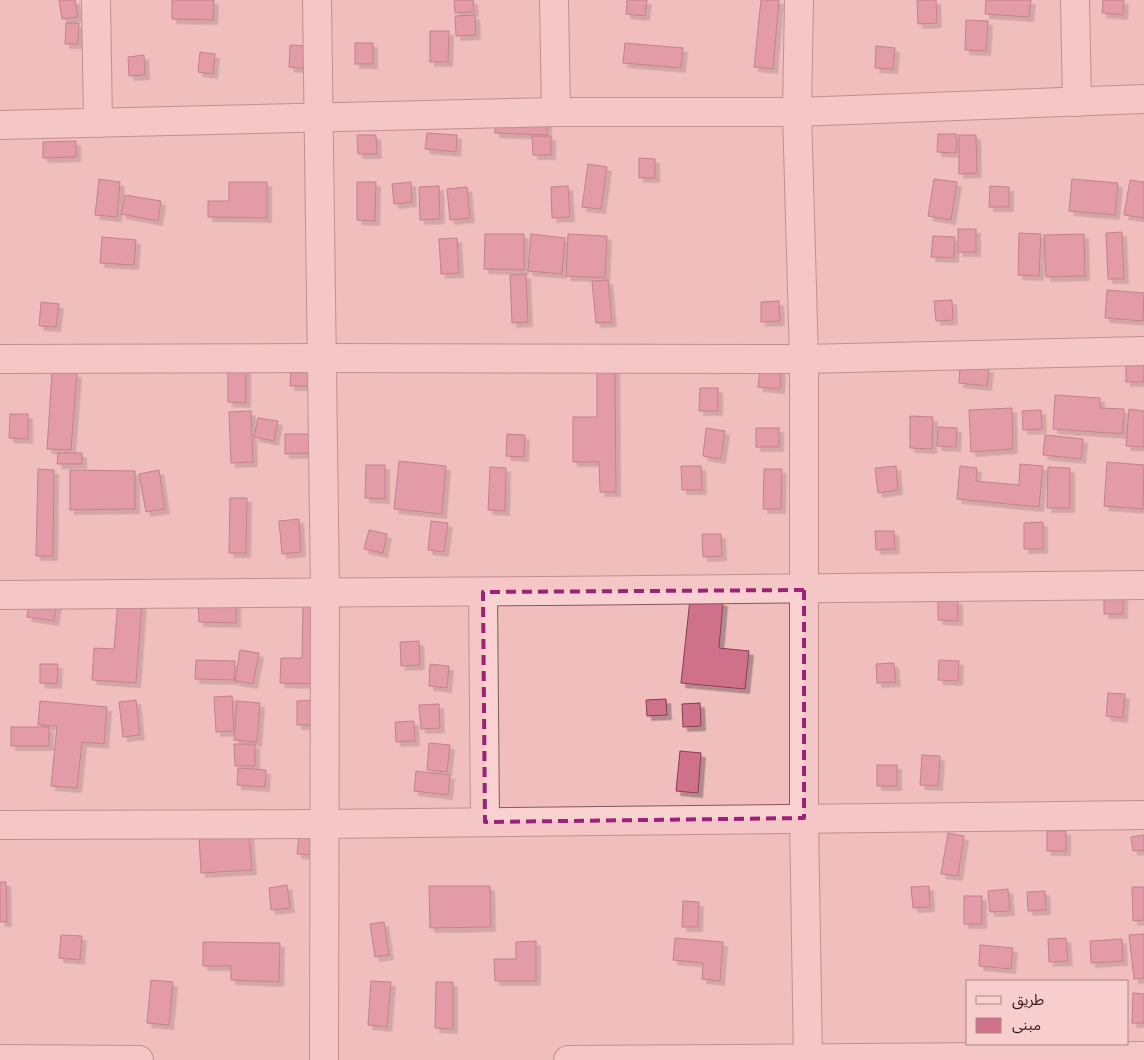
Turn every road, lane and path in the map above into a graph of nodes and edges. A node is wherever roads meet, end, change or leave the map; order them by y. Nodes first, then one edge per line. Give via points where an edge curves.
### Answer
1 (96, 0) edge
2 (317, 0) edge
3 (554, 0) edge
4 (799, 0) edge
5 (1075, 0) edge
6 (1144, 99) edge
7 (1077, 102) junction
8 (556, 112) junction
9 (797, 112) junction
10 (319, 118) junction
11 (98, 123) junction
12 (0, 125) edge
13 (1144, 351) edge
14 (321, 358) junction
15 (804, 359) junction
16 (0, 360) edge
17 (1144, 585) edge
18 (804, 590) junction
19 (484, 592) junction
20 (325, 593) junction
21 (0, 595) edge
22 (1144, 815) edge
23 (804, 818) junction
24 (485, 822) junction
25 (323, 824) junction
26 (0, 825) edge
27 (1144, 1056) edge
28 (0, 1059) edge
29 (808, 1059) edge
30 (988, 1059) edge
31 (139, 1060) edge
32 (324, 1060) edge
33 (568, 1060) edge

1 - 11 street
2 - 10 street
3 - 8 street
4 - 9 street
5 - 7 street
6 - 7 street
7 - 9 street
8 - 9 street
8 - 10 street
9 - 15 street
10 - 11 street
10 - 14 street
11 - 12 street
13 - 15 street
14 - 15 street
14 - 16 street
14 - 20 street
15 - 18 street
17 - 18 street
18 - 19 street
18 - 23 street
19 - 20 street
19 - 24 street
20 - 21 street
20 - 25 street
22 - 23 street
23 - 24 street
23 - 29 street
24 - 25 street
25 - 26 street
25 - 32 street
27 - 30 street
28 - 31 street
29 - 30 street
29 - 33 street

